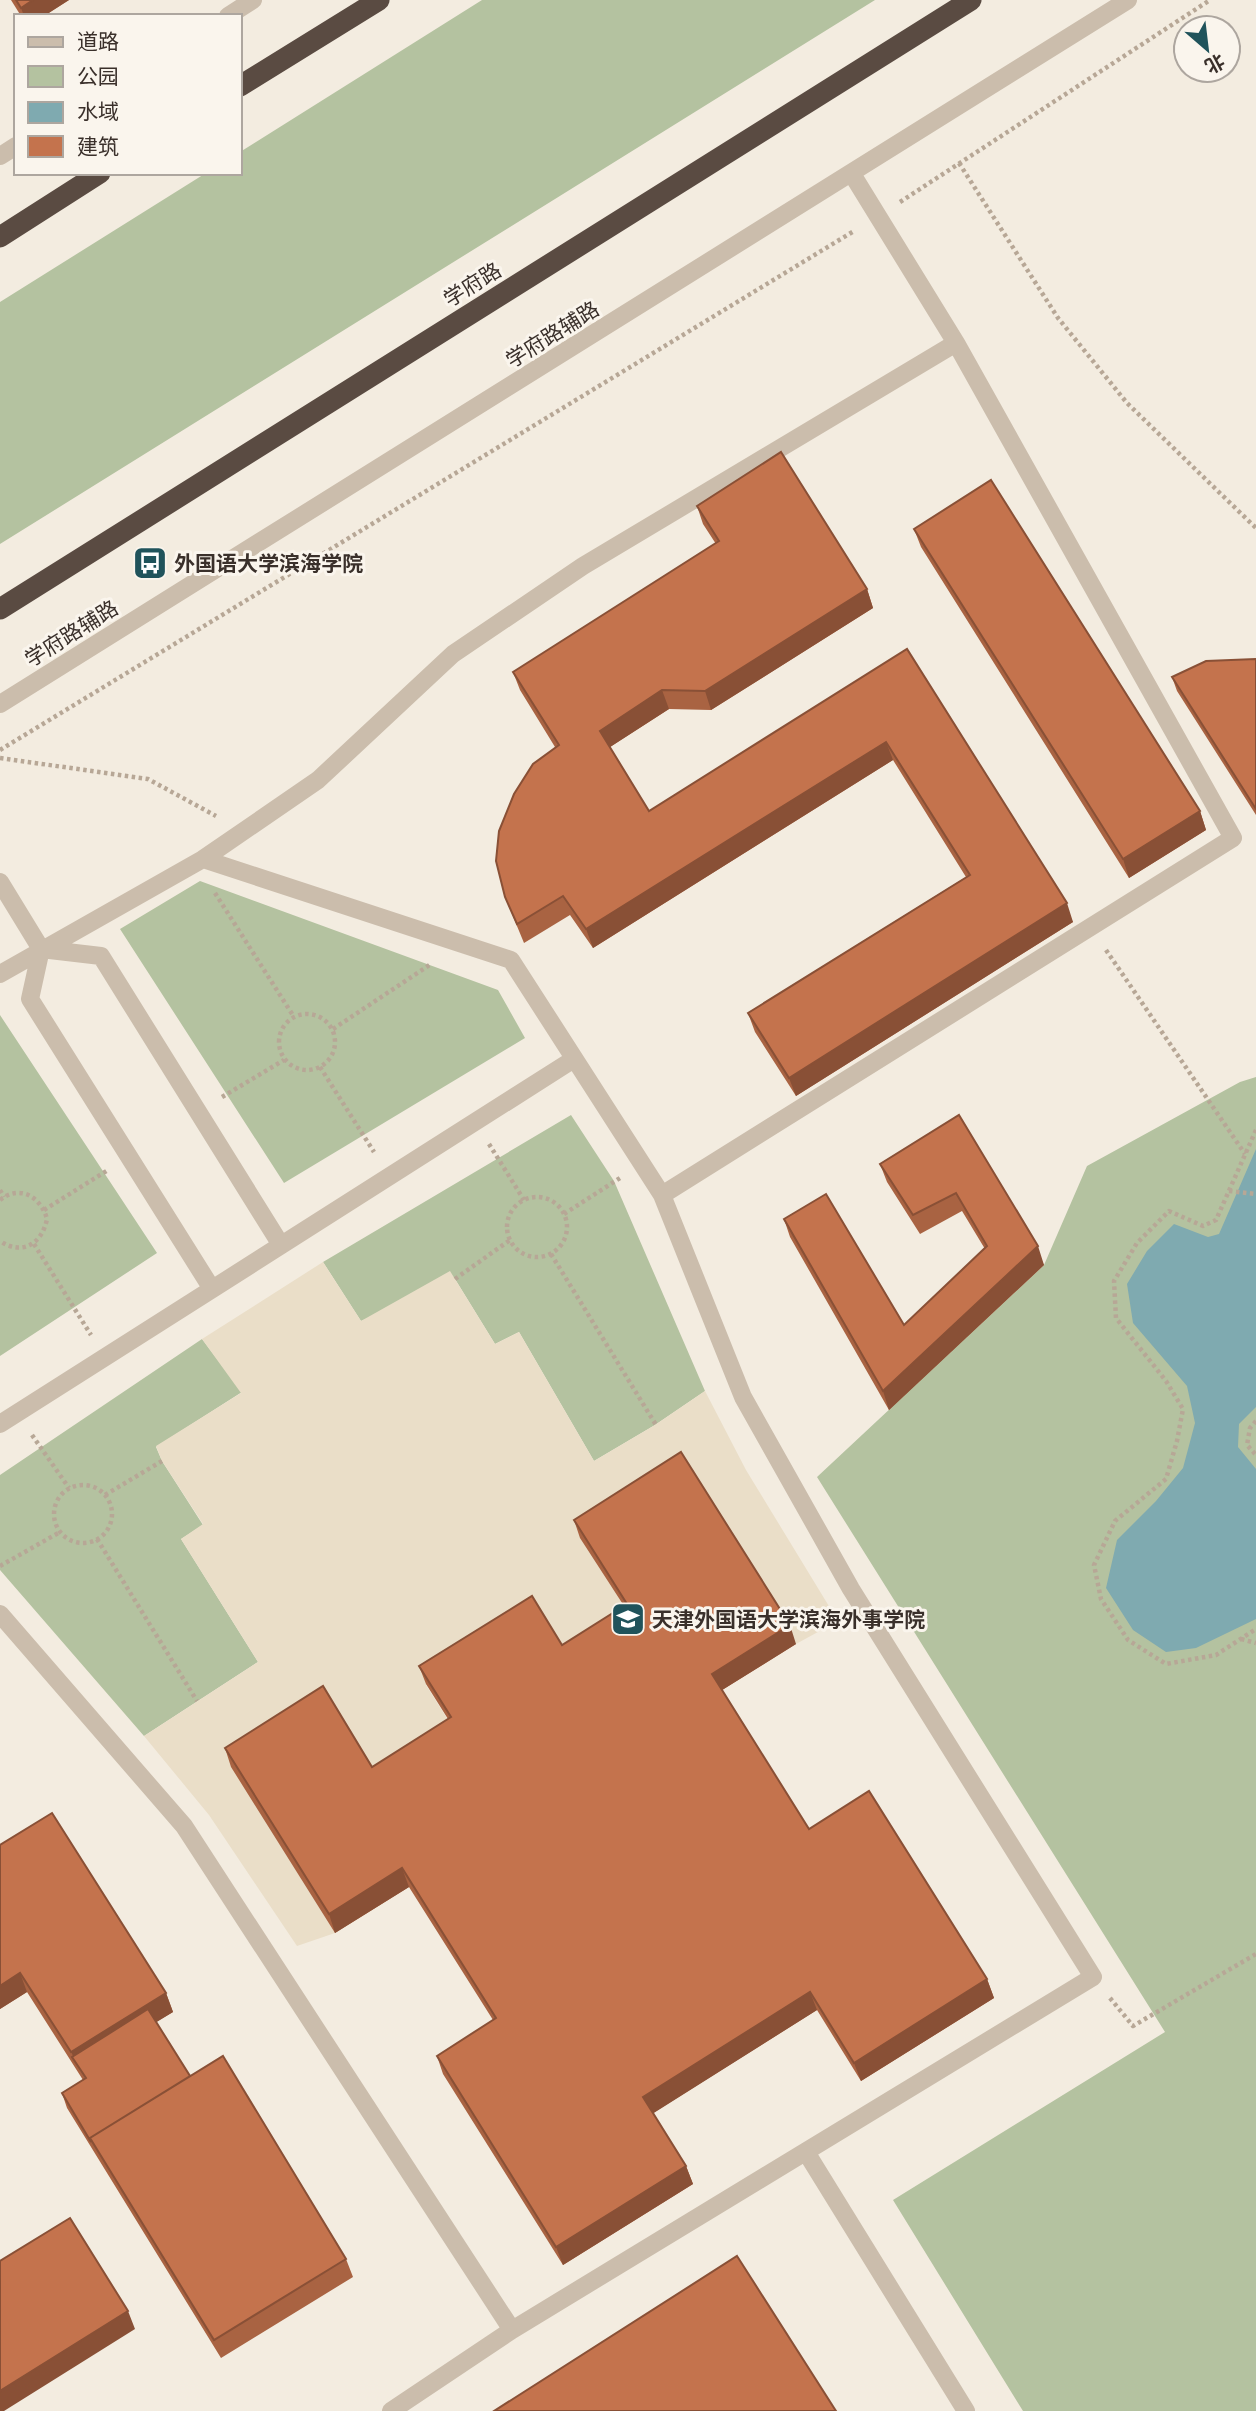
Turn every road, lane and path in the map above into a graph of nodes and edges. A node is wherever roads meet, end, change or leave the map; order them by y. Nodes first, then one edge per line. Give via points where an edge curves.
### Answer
1 (253, 0) edge
2 (379, 0) edge
3 (971, 0) edge
4 (1128, 0) edge
5 (1210, 0) edge
6 (231, 14) edge
7 (242, 85) edge
8 (959, 163) junction
9 (852, 174) junction
10 (97, 175) edge
11 (877, 216) junction
12 (0, 237) edge
13 (956, 343) junction
14 (1256, 528) edge
15 (0, 609) edge
16 (0, 704) edge
17 (0, 750) edge
18 (0, 758) edge
19 (244, 831) junction
20 (203, 859) junction
21 (0, 882) edge
22 (1091, 928) junction
23 (462, 944) junction
24 (41, 949) junction
25 (0, 974) edge
26 (294, 1017) junction
27 (332, 1029) junction
28 (574, 1059) junction
29 (284, 1060) junction
30 (320, 1068) junction
31 (198, 1112) junction
32 (475, 1123) junction
33 (1256, 1130) edge
34 (1245, 1155) junction
35 (129, 1157) junction
36 (642, 1164) junction
37 (390, 1176) junction
38 (0, 1190) edge
39 (1229, 1191) junction
40 (1256, 1194) edge
41 (662, 1195) junction
42 (2, 1198) edge
43 (524, 1200) junction
44 (44, 1210) junction
45 (564, 1214) junction
46 (510, 1240) junction
47 (0, 1241) edge
48 (34, 1244) junction
49 (281, 1245) junction
50 (551, 1254) junction
51 (455, 1279) dead end
52 (212, 1289) junction
53 (105, 1358) junction
54 (17, 1413) junction
55 (1256, 1421) edge
56 (0, 1424) edge
57 (656, 1425) dead end
58 (1256, 1455) edge
59 (162, 1461) dead end
60 (69, 1489) junction
61 (105, 1495) junction
62 (60, 1532) junction
63 (97, 1538) junction
64 (0, 1566) edge
65 (0, 1614) edge
66 (1256, 1629) edge
67 (1241, 1639) junction
68 (1256, 1643) edge
69 (197, 1701) dead end
70 (1256, 1954) edge
71 (1093, 1977) junction
72 (807, 2151) junction
73 (512, 2330) junction
74 (391, 2411) edge
75 (966, 2411) edge

1 - 6 street
2 - 7 highway
3 - 15 highway, 学府路
4 - 9 street, 学府路辅路
5 - 8 path
8 - 11 path
8 - 14 path via 1058,318 1127,403
9 - 11 street
9 - 16 street, 学府路辅路
10 - 12 highway
11 - 13 street
11 - 17 path
13 - 19 street via 583,566 453,654 318,780
13 - 22 street via 1233,838
18 - 19 path via 148,779
19 - 20 street
20 - 23 street
20 - 24 street
20 - 26 path via 210,884
21 - 24 street
22 - 34 path
22 - 41 street
23 - 27 path
23 - 28 street via 511,960
24 - 25 street
24 - 31 street via 101,956
24 - 35 street via 30,999
26 - 27 path via 320,1016
26 - 29 path via 281,1031
27 - 30 path via 336,1046
28 - 32 street
28 - 36 street
29 - 30 path via 301,1070
29 - 31 path
30 - 37 path
31 - 49 street
32 - 37 street
32 - 43 path
33 - 34 path
34 - 39 path
35 - 44 path
35 - 52 street
36 - 41 street
36 - 45 path
37 - 49 street
38 - 42 path
39 - 40 path
39 - 67 path via 1216,1220 1203,1226 1169,1211 1137,1243 1114,1280 1116,1318 1183,1409 1166,1479 1115,1521 1094,1564 1101,1599 1128,1640 1166,1664 1216,1655
41 - 71 street via 743,1397 851,1588
42 - 44 path via 13,1193 32,1196
43 - 45 path via 544,1198
43 - 46 path via 507,1222
44 - 48 path via 45,1229
45 - 50 path via 565,1238
46 - 50 path via 523,1254
46 - 51 path
47 - 48 path via 17,1248
48 - 53 path
49 - 52 street
50 - 57 path
52 - 53 street
53 - 54 street
54 - 56 street
54 - 60 path
55 - 58 path via 1247,1445
59 - 61 path
60 - 61 path via 88,1485
60 - 62 path via 55,1503
61 - 63 path via 111,1521
62 - 63 path via 75,1542
62 - 64 path
63 - 69 path
65 - 73 street via 184,1826
66 - 67 path
67 - 68 path
70 - 71 path via 1133,2026
71 - 72 street
72 - 73 street
72 - 75 street
73 - 74 street

